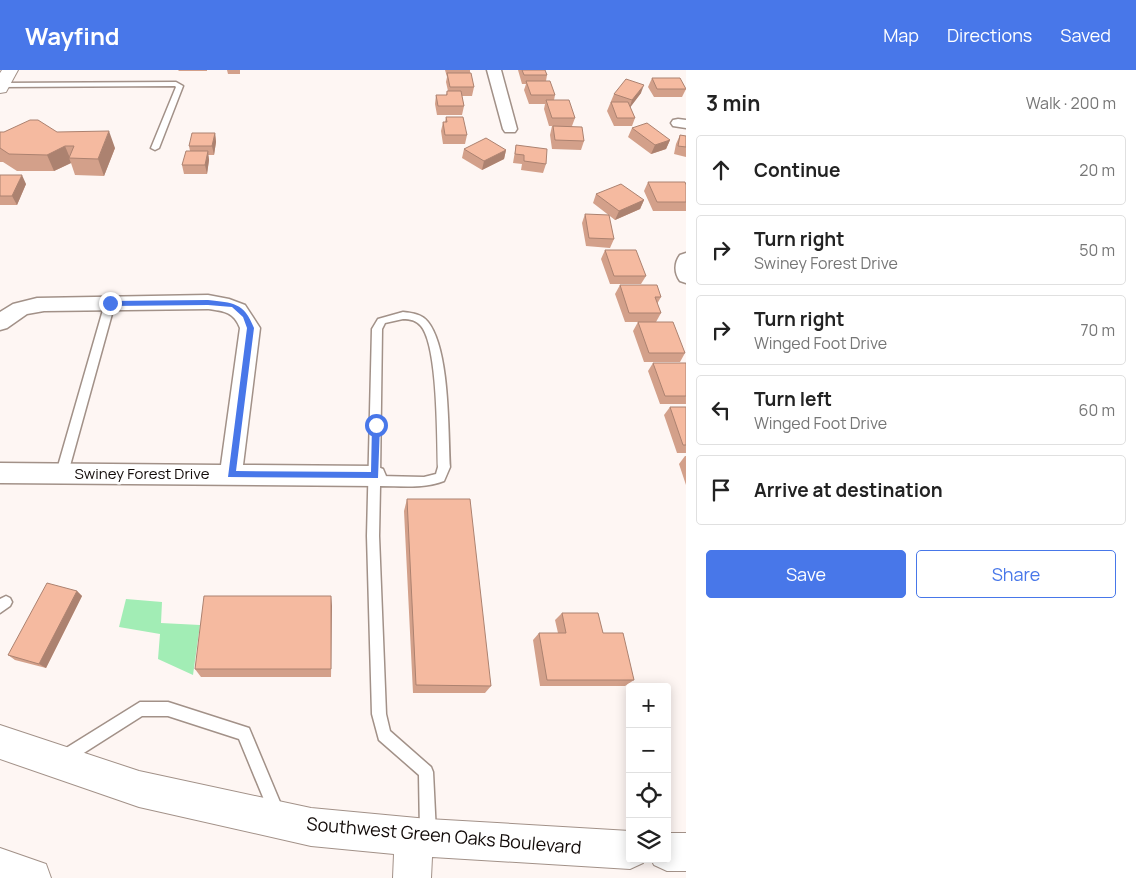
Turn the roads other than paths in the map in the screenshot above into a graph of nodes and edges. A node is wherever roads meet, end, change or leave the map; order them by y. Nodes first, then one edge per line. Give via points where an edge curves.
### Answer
1 (10, 70) edge
2 (494, 70) edge
3 (1, 87) edge
4 (510, 129) dead end
5 (155, 148) dead end
6 (686, 259) edge
7 (686, 277) edge
8 (110, 303) junction
9 (5, 318) edge
10 (0, 473) edge
11 (62, 474) junction
12 (231, 475) junction
13 (375, 478) junction
14 (0, 742) edge
15 (57, 762) junction
16 (279, 820) junction
17 (421, 837) junction
18 (626, 850) edge
19 (671, 852) edge
20 (686, 852) edge
21 (0, 867) edge
22 (32, 878) edge
23 (412, 878) edge

1 - 3 main road
2 - 4 street
3 - 5 lane via 176,84 180,86
6 - 7 street
8 - 9 street via 26,306
8 - 11 lane
8 - 12 street via 208,302 234,305 246,315 250,328
10 - 11 street, Swiney Forest Drive
11 - 12 street, Swiney Forest Drive
12 - 13 street, Swiney Forest Drive
13 - 13 lane via 378,329 381,321 388,317 410,316 425,324 434,344 444,467 440,478 424,482
13 - 17 lane via 373,536 379,714 384,736 426,772
14 - 15 main road, Southwest Green Oaks Boulevard
15 - 16 main road, Southwest Green Oaks Boulevard via 139,789
15 - 16 lane via 140,709 168,709 244,733
16 - 17 main road, Southwest Green Oaks Boulevard via 311,827
17 - 18 main road, Southwest Green Oaks Boulevard
17 - 23 main road
19 - 20 main road
21 - 22 main road

